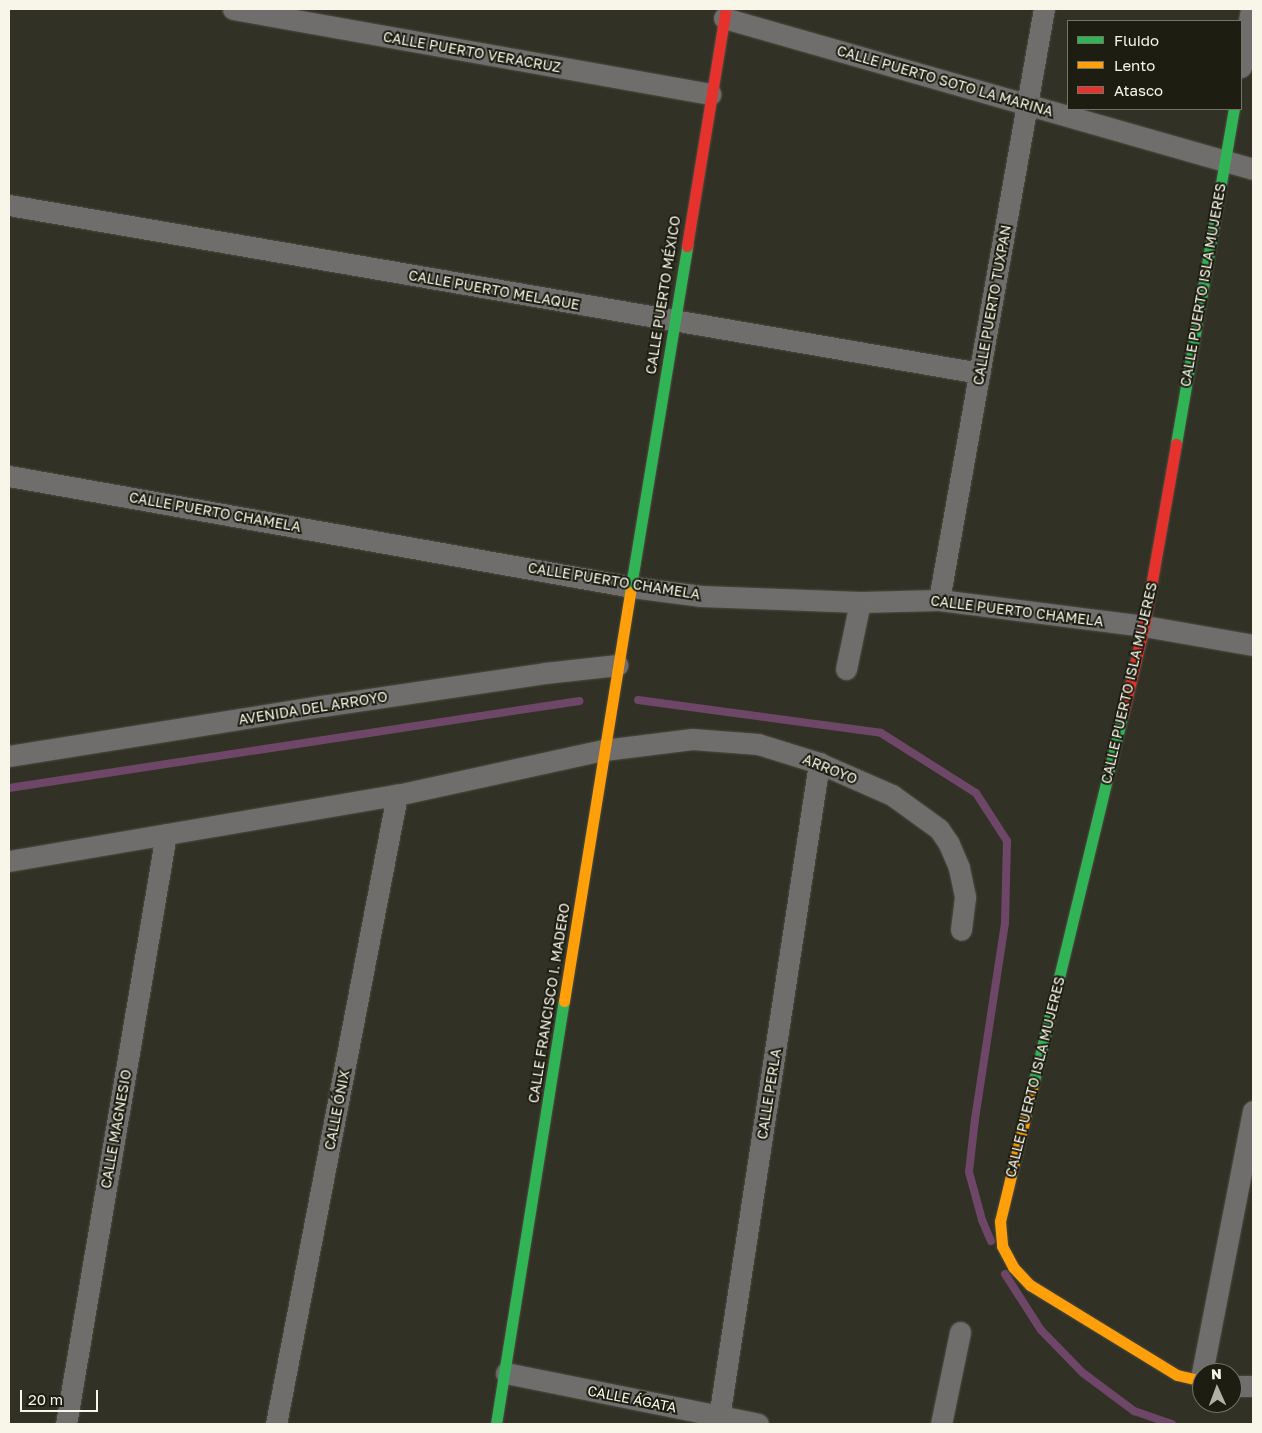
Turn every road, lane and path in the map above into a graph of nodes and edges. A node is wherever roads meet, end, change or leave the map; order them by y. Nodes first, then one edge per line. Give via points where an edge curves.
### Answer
1 (232, 9) edge
2 (1044, 9) edge
3 (1251, 9) edge
4 (725, 14) edge
5 (1242, 61) edge
6 (711, 94) junction
7 (1026, 104) junction
8 (1234, 110) edge
9 (1225, 162) junction
10 (1253, 169) edge
11 (9, 205) edge
12 (674, 322) junction
13 (980, 373) junction
14 (9, 476) edge
15 (632, 587) junction
16 (939, 600) junction
17 (860, 602) junction
18 (1144, 626) junction
19 (1253, 645) edge
20 (618, 665) junction
21 (846, 669) dead end
22 (604, 750) junction
23 (9, 756) edge
24 (819, 763) junction
25 (397, 795) junction
26 (166, 834) junction
27 (9, 861) edge
28 (961, 930) dead end
29 (1253, 1111) edge
30 (960, 1332) dead end
31 (1205, 1363) edge
32 (506, 1373) junction
33 (1192, 1376) edge
34 (719, 1420) edge
35 (66, 1424) edge
36 (276, 1424) edge
37 (496, 1424) edge
38 (758, 1424) edge
39 (941, 1424) edge

1 - 6 street, CALLE PUERTO VERACRUZ
2 - 7 street, CALLE PUERTO TUXPAN
3 - 5 street
4 - 6 street, CALLE PUERTO MÉXICO
4 - 7 street, CALLE PUERTO SOTO LA MARINA
6 - 12 street, CALLE PUERTO MÉXICO
7 - 9 street, CALLE PUERTO SOTO LA MARINA
7 - 13 street, CALLE PUERTO TUXPAN
8 - 9 street, CALLE PUERTO ISLA MUJERES
9 - 10 street, CALLE PUERTO SOTO LA MARINA
9 - 18 street, CALLE PUERTO ISLA MUJERES
11 - 12 street, CALLE PUERTO MELAQUE
12 - 13 street, CALLE PUERTO MELAQUE
12 - 15 street, CALLE PUERTO MÉXICO
13 - 16 street, CALLE PUERTO TUXPAN
14 - 15 street, CALLE PUERTO CHAMELA
15 - 17 street, CALLE PUERTO CHAMELA via 701,596
15 - 20 street, CALLE FRANCISCO I. MADERO
16 - 17 street, CALLE PUERTO CHAMELA
16 - 18 street, CALLE PUERTO CHAMELA
17 - 21 street
18 - 19 street, CALLE PUERTO CHAMELA
18 - 33 street, CALLE PUERTO ISLA MUJERES via 1000,1221 1002,1246 1013,1267 1030,1285 1177,1375
20 - 22 street, CALLE FRANCISCO I. MADERO
20 - 23 street, AVENIDA DEL ARROYO via 322,706
22 - 24 street, ARROYO via 692,739 758,744
22 - 25 street
22 - 32 street, CALLE FRANCISCO I. MADERO
24 - 28 street, ARROYO via 892,795 939,828 960,868 965,897
24 - 34 street, CALLE PERLA
25 - 26 street
25 - 36 street, CALLE ÓNIX
26 - 27 street
26 - 35 street, CALLE MAGNESIO
29 - 31 street
30 - 39 street
32 - 34 street, CALLE ÁGATA
32 - 37 street, CALLE FRANCISCO I. MADERO
34 - 38 street, CALLE ÁGATA

